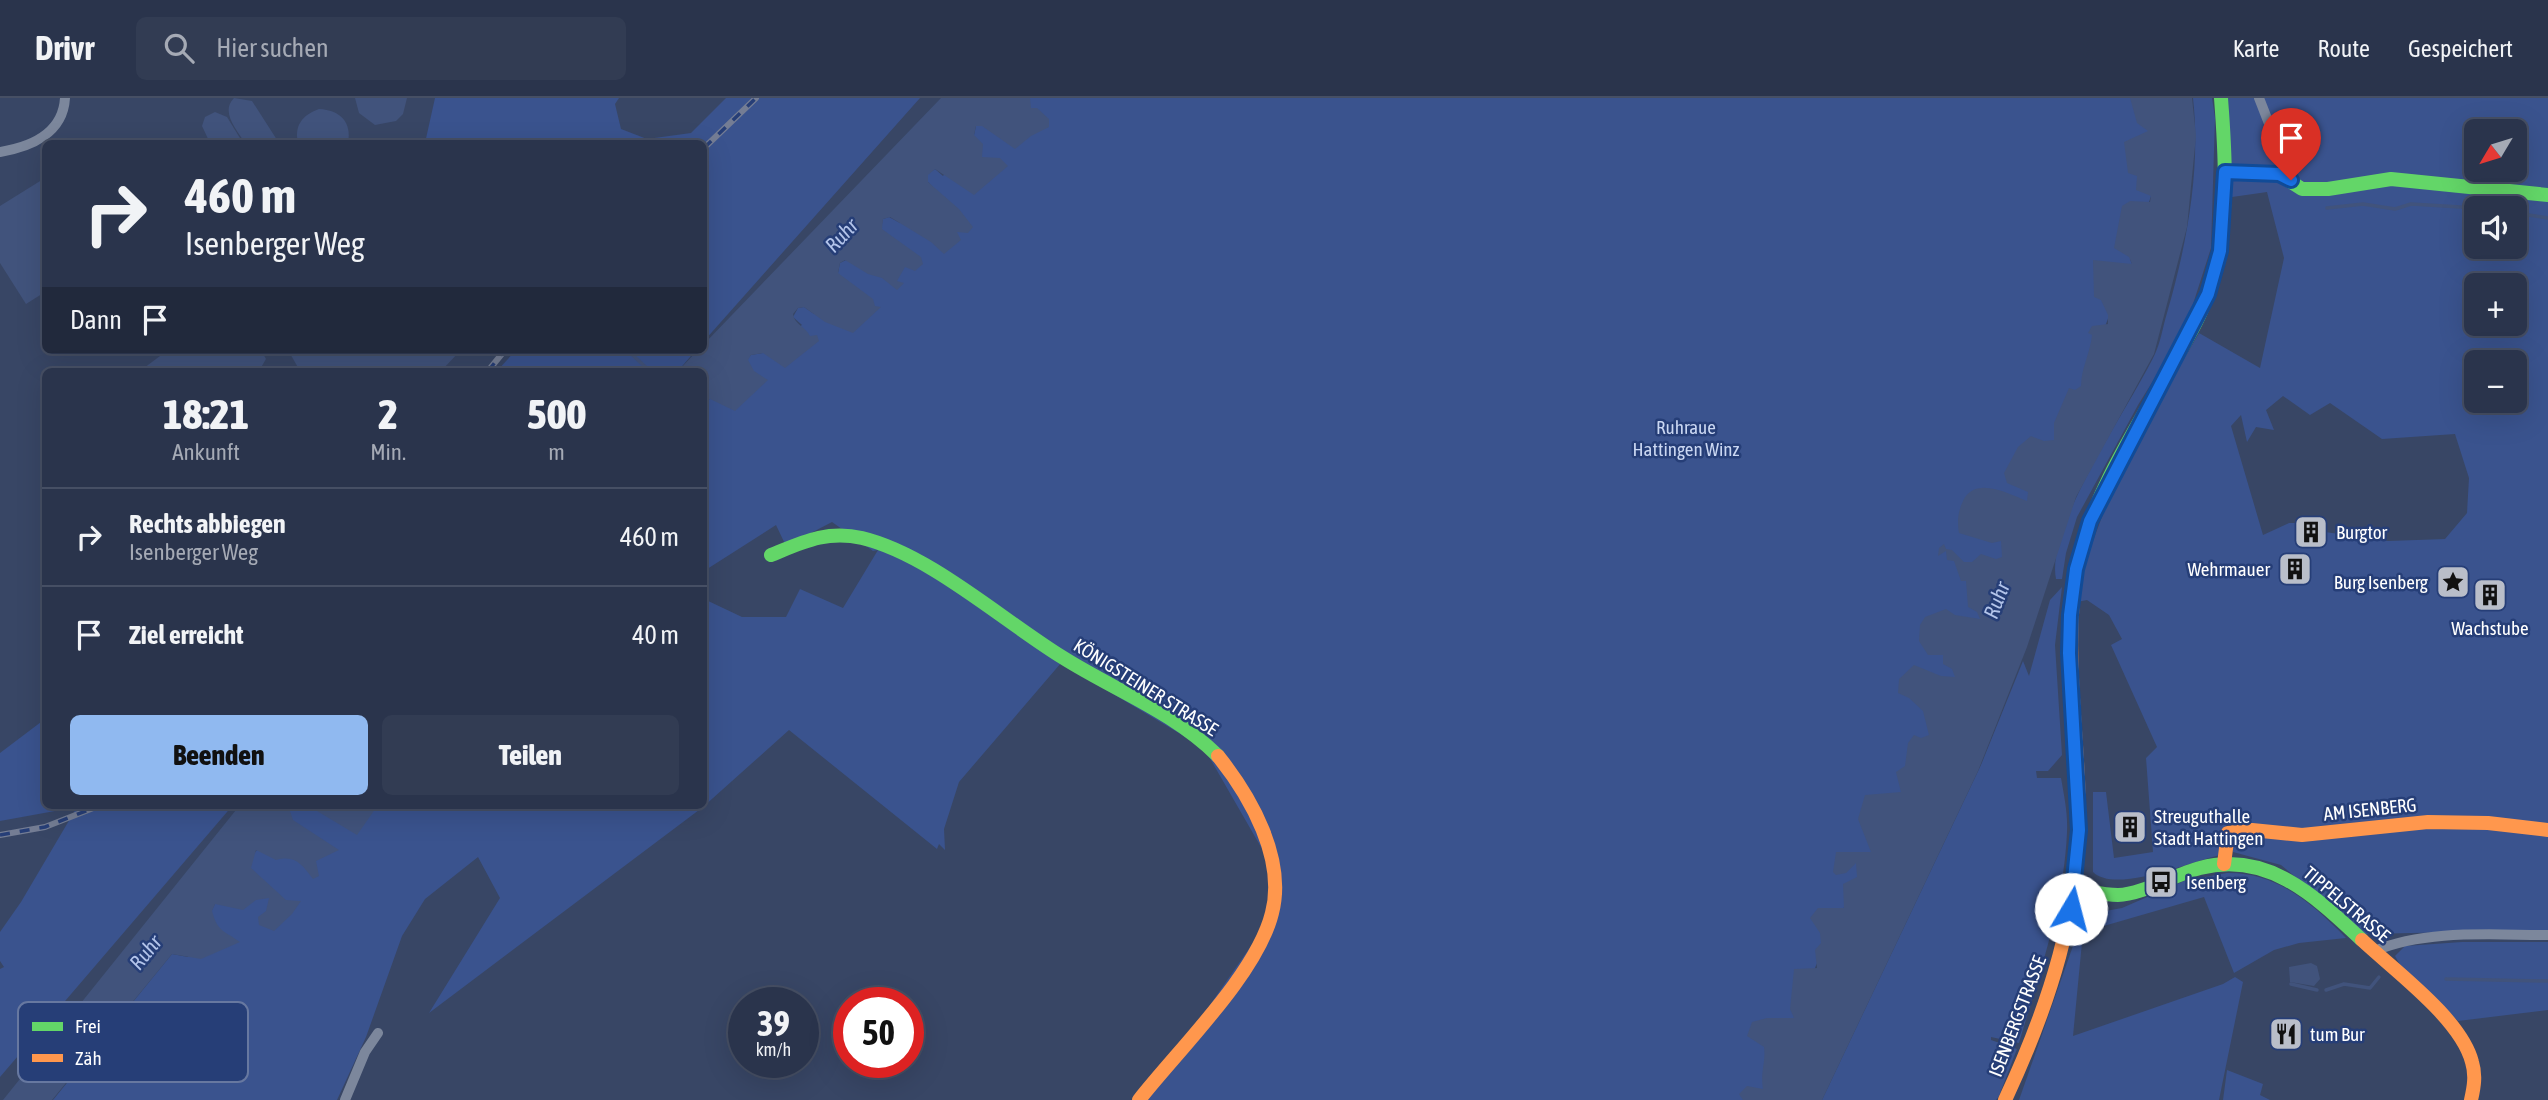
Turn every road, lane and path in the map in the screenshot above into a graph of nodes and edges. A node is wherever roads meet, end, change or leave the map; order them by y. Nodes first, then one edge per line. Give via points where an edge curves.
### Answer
1 (65, 98) edge
2 (2221, 98) edge
3 (2259, 98) edge
4 (0, 152) edge
5 (2225, 172) junction
6 (2291, 180) junction
7 (2548, 195) edge
8 (771, 555) dead end
9 (2548, 830) edge
10 (2224, 864) junction
11 (2075, 889) junction
12 (2548, 935) edge
13 (2374, 951) junction
14 (378, 1032) dead end
15 (345, 1100) edge
16 (1139, 1100) edge
17 (2005, 1100) edge
18 (2471, 1100) edge

1 - 4 street via 61,120 52,130
2 - 5 street, ISENBERGSTRASSE
3 - 6 street
5 - 6 street via 2279,174
5 - 11 street, ISENBERGSTRASSE via 2221,241 2208,294 2090,521 2076,569 2069,653 2079,808
6 - 7 street via 2302,189 2391,179
8 - 16 street, KÖNIGSTEINER STRASSE via 831,535 901,551 1037,642 1199,738 1235,778 1273,868 1271,917 1241,970
9 - 10 street, AM ISENBERG via 2484,821 2386,824 2309,834 2237,829 2228,833
10 - 11 street, TIPPELSTRASSE via 2120,895
10 - 13 street, TIPPELSTRASSE via 2262,867 2299,885
11 - 17 street, ISENBERGSTRASSE via 2063,950 2039,1024
12 - 13 street via 2460,936 2397,942
13 - 18 street, TIPPELSTRASSE via 2460,1035 2474,1073
14 - 15 street

